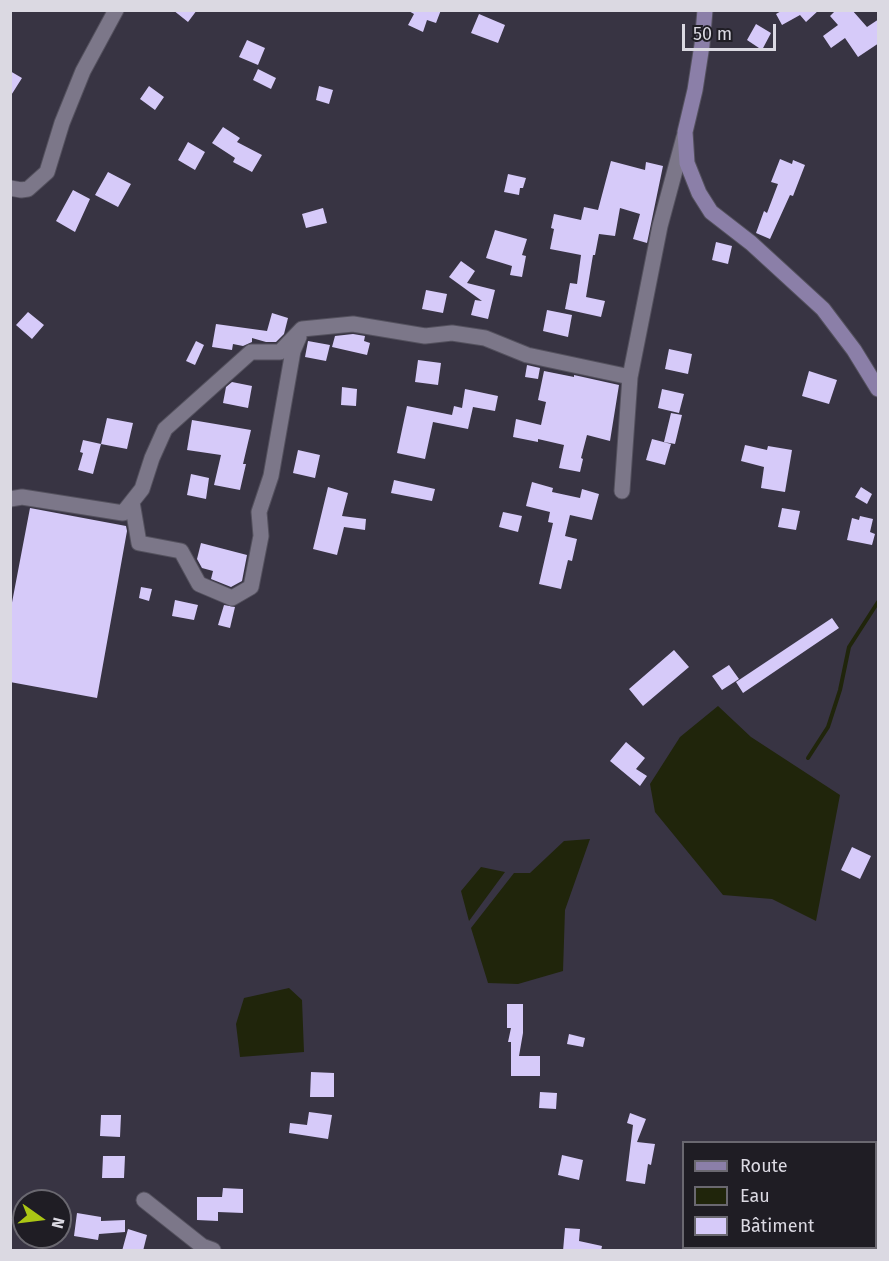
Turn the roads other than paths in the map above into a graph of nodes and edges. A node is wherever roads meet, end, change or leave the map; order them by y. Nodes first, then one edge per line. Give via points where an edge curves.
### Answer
1 (116, 10) edge
2 (705, 10) edge
3 (685, 132) junction
4 (10, 188) edge
5 (302, 329) junction
6 (630, 377) junction
7 (879, 389) edge
8 (622, 491) dead end
9 (10, 499) edge
10 (132, 502) junction
11 (144, 1200) dead end
12 (213, 1251) edge

1 - 4 street via 84,71 47,172 28,189
2 - 3 street via 695,90
3 - 6 street via 660,226
3 - 7 street via 687,163 711,212 823,309
5 - 6 street via 353,324 425,336 453,333 485,338 527,355
5 - 10 street via 280,352 251,352 165,429 142,489
5 - 10 street via 293,351 272,476 259,512 261,536 251,587 232,598 199,584 181,551 139,543
6 - 8 street
9 - 10 street via 22,497 123,513
11 - 12 street

